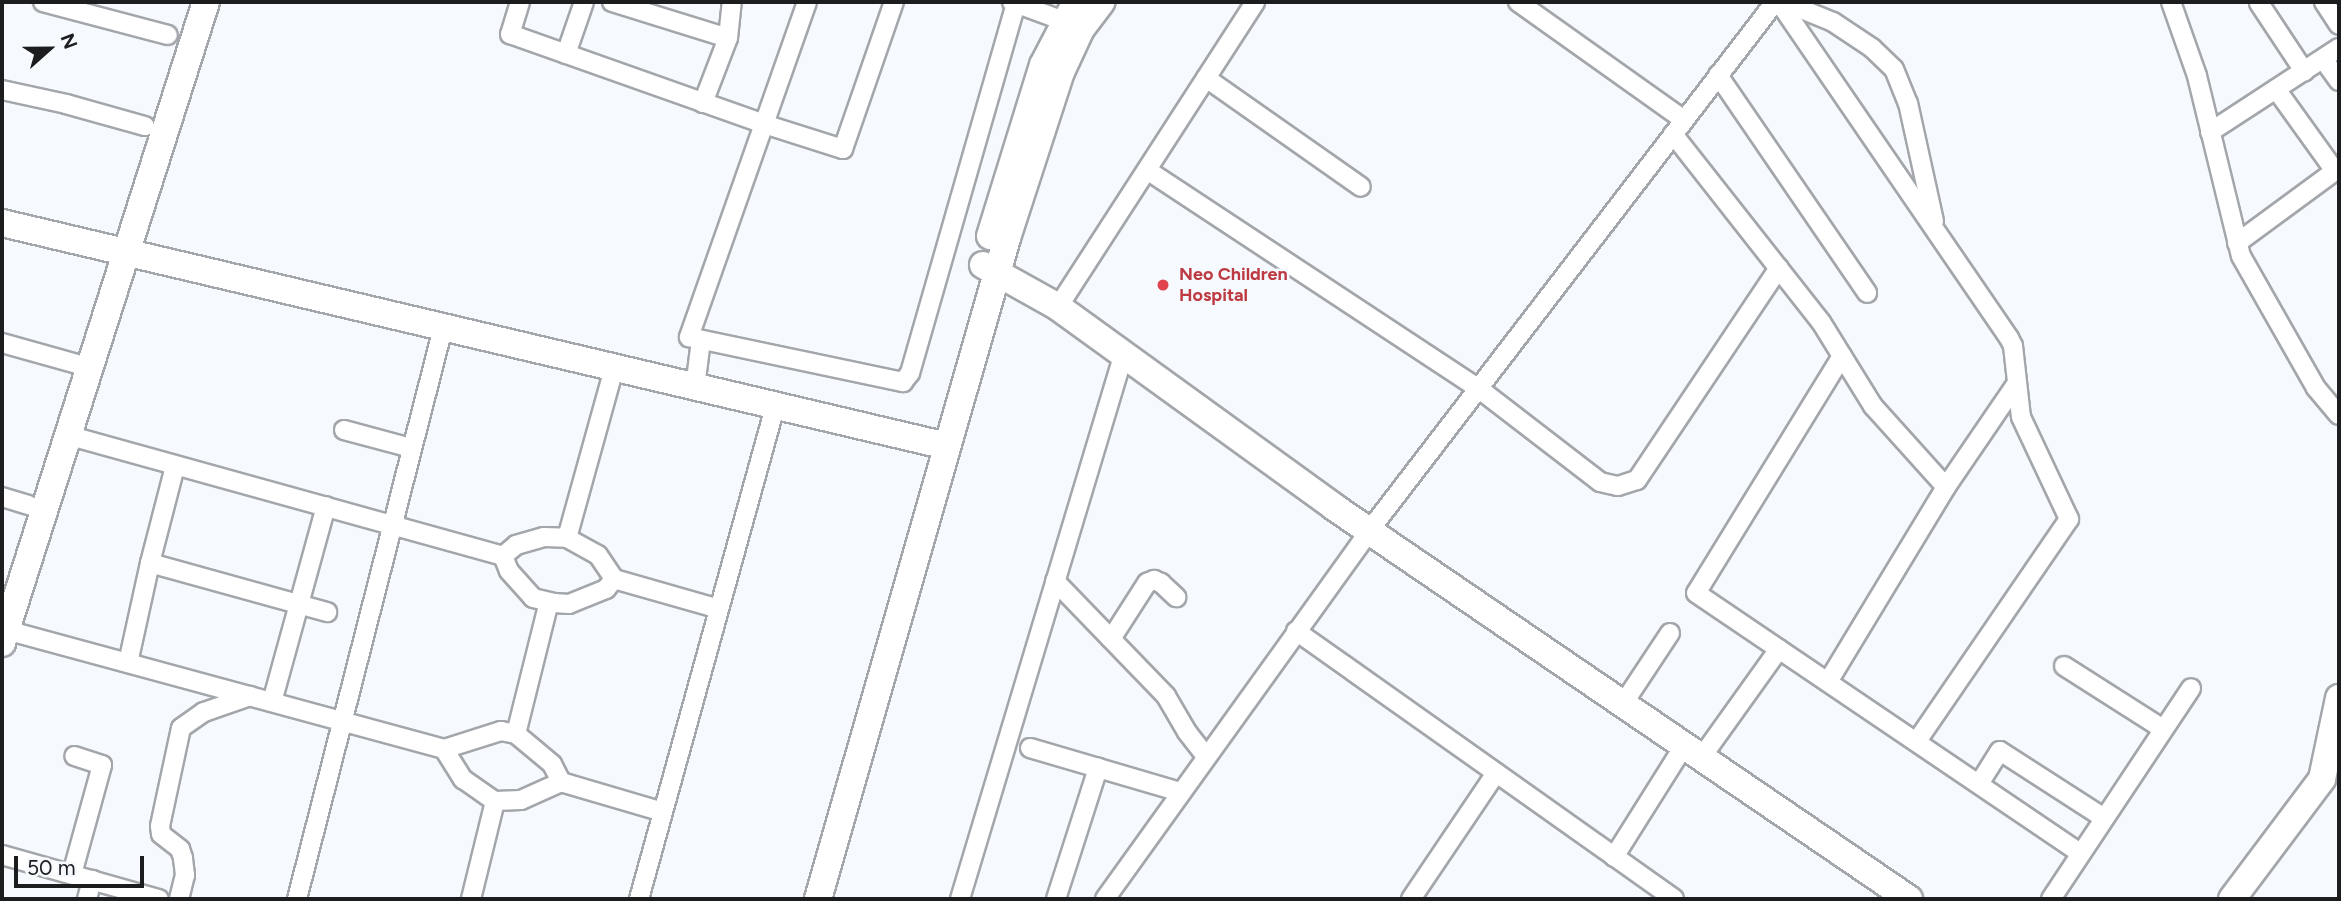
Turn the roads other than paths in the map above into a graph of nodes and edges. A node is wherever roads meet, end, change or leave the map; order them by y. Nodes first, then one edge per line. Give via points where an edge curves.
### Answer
1 (43, 2) edge
2 (206, 2) edge
3 (520, 2) edge
4 (584, 2) edge
5 (612, 2) edge
6 (732, 2) edge
7 (807, 2) edge
8 (894, 2) edge
9 (1014, 2) edge
10 (1101, 2) edge
11 (1255, 2) edge
12 (1518, 2) edge
13 (1780, 2) edge
14 (2171, 2) edge
15 (2323, 2) edge
16 (2259, 4) dead end
17 (76, 6) edge
18 (1070, 11) edge
19 (2339, 25) edge
20 (168, 35) dead end
21 (728, 38) junction
22 (2339, 48) edge
23 (566, 54) junction
24 (2323, 59) junction
25 (2304, 71) junction
26 (1718, 75) junction
27 (1206, 78) junction
28 (2339, 81) edge
29 (2276, 89) junction
30 (2, 90) edge
31 (704, 103) junction
32 (764, 124) junction
33 (145, 126) dead end
34 (1679, 127) junction
35 (2210, 132) junction
36 (1147, 170) junction
37 (2337, 170) edge
38 (1361, 187) dead end
39 (2, 223) edge
40 (1937, 232) junction
41 (2237, 243) junction
42 (125, 253) junction
43 (990, 268) junction
44 (1779, 268) junction
45 (1867, 292) dead end
46 (1058, 307) junction
47 (443, 328) junction
48 (701, 341) junction
49 (2, 343) edge
50 (1124, 353) junction
51 (1842, 356) junction
52 (88, 367) junction
53 (614, 369) junction
54 (2015, 386) junction
55 (695, 388) junction
56 (1478, 388) junction
57 (775, 407) junction
58 (2339, 415) edge
59 (344, 430) dead end
60 (67, 435) junction
61 (939, 445) junction
62 (411, 448) junction
63 (175, 466) junction
64 (1946, 487) junction
65 (2, 497) edge
66 (29, 505) dead end
67 (326, 506) junction
68 (391, 526) junction
69 (1369, 531) junction
70 (567, 538) junction
71 (503, 556) junction
72 (150, 563) junction
73 (614, 579) junction
74 (1055, 581) junction
75 (1176, 597) dead end
76 (549, 602) junction
77 (301, 604) junction
78 (719, 609) junction
79 (327, 612) dead end
80 (1296, 631) junction
81 (1670, 633) dead end
82 (4, 637) edge
83 (1111, 639) junction
84 (1779, 649) junction
85 (128, 663) junction
86 (2064, 666) dead end
87 (1828, 681) junction
88 (2191, 688) dead end
89 (250, 696) junction
90 (2339, 698) edge
91 (272, 702) junction
92 (1623, 704) junction
93 (341, 720) junction
94 (2163, 729) junction
95 (516, 734) junction
96 (1917, 741) junction
97 (1030, 748) dead end
98 (444, 749) junction
99 (1693, 752) junction
100 (74, 756) dead end
101 (1206, 756) junction
102 (1098, 768) junction
103 (1496, 773) junction
104 (561, 782) junction
105 (1979, 784) junction
106 (1180, 792) junction
107 (495, 801) junction
108 (663, 812) junction
109 (2104, 818) junction
110 (2080, 853) junction
111 (2, 855) edge
112 (1614, 857) junction
113 (72, 874) junction
114 (92, 880) junction
115 (87, 899) edge
116 (159, 899) edge
117 (179, 899) edge
118 (297, 899) edge
119 (471, 899) edge
120 (639, 899) edge
121 (801, 899) edge
122 (818, 899) edge
123 (960, 899) edge
124 (1056, 899) edge
125 (1105, 899) edge
126 (1411, 899) edge
127 (1674, 899) edge
128 (1909, 899) edge
129 (2051, 899) edge
130 (2232, 899) edge

1 - 17 street
2 - 42 street
3 - 23 street via 510,34
4 - 23 street
5 - 21 street
6 - 21 street
7 - 32 street
8 - 32 street via 843,149
9 - 18 street
9 - 48 street via 910,373 903,382
10 - 43 street via 1081,29 1061,72
11 - 27 street
12 - 34 street
13 - 26 street
13 - 40 street
13 - 40 street via 1833,22 1894,69 1908,103
14 - 35 street via 2197,76
15 - 19 street
16 - 25 street
17 - 20 street
18 - 43 street via 1043,65 1000,197
21 - 31 street
22 - 24 street
23 - 31 street
24 - 25 street
24 - 28 street
25 - 29 street
26 - 34 street
26 - 45 street
27 - 36 street
27 - 38 street
29 - 35 street
29 - 37 street
30 - 33 street
31 - 32 street
32 - 48 street via 689,337
34 - 44 street
34 - 56 street
35 - 41 street
36 - 46 street
36 - 56 street
37 - 41 street
39 - 42 street
40 - 54 street via 2013,346
41 - 58 street via 2276,323 2316,388
42 - 47 street
42 - 52 street
43 - 46 street
43 - 61 street
44 - 51 street
44 - 56 street via 1637,480 1618,486 1600,482
46 - 50 street
47 - 53 street
47 - 62 street
48 - 55 street
49 - 52 street
50 - 69 street
50 - 74 street
51 - 64 street via 1872,405
51 - 84 street via 1696,593
52 - 60 street
53 - 55 street
53 - 70 street
54 - 64 street
54 - 96 street via 2030,441 2067,512 2067,526
55 - 57 street
56 - 69 street
57 - 61 street
57 - 78 street
59 - 62 street
60 - 63 street
60 - 82 street
61 - 121 street
61 - 122 street
62 - 68 street
63 - 67 street
63 - 72 street
64 - 87 street
65 - 66 street
67 - 68 street
67 - 77 street
68 - 71 street
68 - 93 street
69 - 80 street
69 - 92 street
70 - 71 street via 544,537 516,545
70 - 73 street via 598,555
71 - 76 street via 509,571 533,598
72 - 77 street
72 - 85 street
73 - 76 street via 606,589 569,604
73 - 78 street
74 - 83 street
74 - 123 street
75 - 83 street via 1161,583 1147,583
76 - 95 street
77 - 79 street
77 - 91 street
78 - 108 street
80 - 101 street
80 - 103 street
81 - 92 street
82 - 85 street
83 - 101 street via 1166,696
84 - 87 street
84 - 99 street
85 - 89 street
86 - 94 street
87 - 96 street
88 - 94 street
89 - 91 street
89 - 117 street via 204,712 181,728 160,826 161,834 180,849 183,858 185,875
90 - 130 street via 2322,779
91 - 93 street
92 - 99 street
93 - 98 street
93 - 118 street
94 - 109 street
95 - 98 street via 501,731
95 - 104 street via 552,764
96 - 105 street
97 - 102 street
98 - 107 street via 463,779
99 - 112 street
99 - 128 street
100 - 113 street via 102,765
101 - 106 street
102 - 106 street
102 - 124 street
103 - 112 street
103 - 126 street
104 - 107 street via 521,800
104 - 108 street
105 - 109 street via 2000,751
105 - 110 street
106 - 125 street
107 - 119 street
108 - 120 street
109 - 110 street
110 - 129 street
111 - 113 street
112 - 127 street
113 - 114 street
114 - 115 street
114 - 116 street

